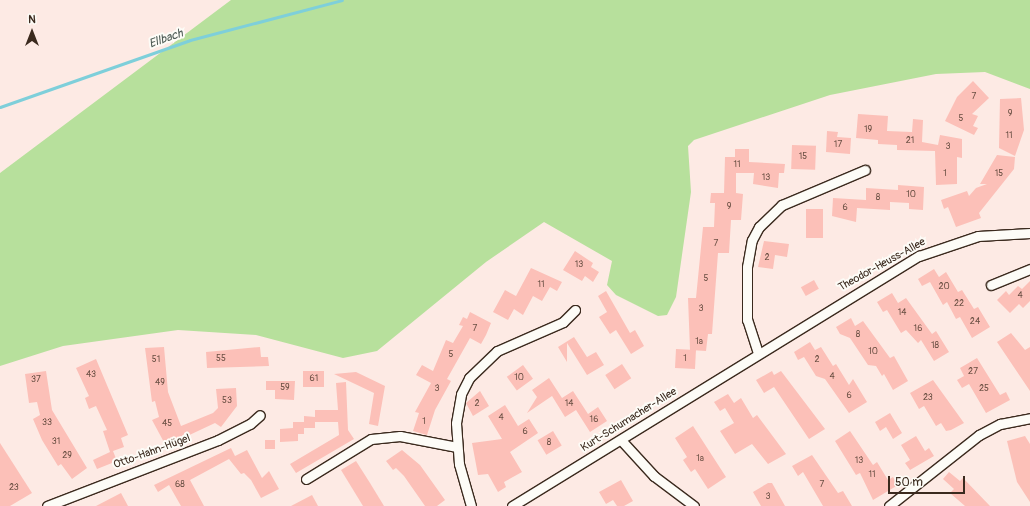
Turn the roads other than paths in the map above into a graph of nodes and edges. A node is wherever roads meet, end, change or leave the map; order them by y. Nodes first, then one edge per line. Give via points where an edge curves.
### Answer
1 (864, 170) dead end
2 (1030, 233) edge
3 (1030, 269) edge
4 (991, 285) dead end
5 (575, 310) dead end
6 (758, 353) junction
7 (260, 415) dead end
8 (1030, 418) edge
9 (621, 440) junction
10 (457, 447) junction
11 (306, 479) dead end
12 (48, 506) edge
13 (471, 506) edge
14 (512, 506) edge
15 (694, 506) edge
16 (889, 506) edge

1 - 6 street via 782,205 759,227 752,240 747,267 747,320
2 - 6 street, Theodor-Heuss-Allee via 978,236 919,256
3 - 4 street
5 - 10 street via 563,322 505,346 478,367 459,401
6 - 9 street, Kurt-Schumacher-Allee
7 - 12 street, Otto-Hahn-Hügel via 250,424 218,440
8 - 16 street via 1000,424 979,435
9 - 14 street, Kurt-Schumacher-Allee
9 - 15 street via 654,476
10 - 11 street via 400,436 371,439
10 - 13 street

